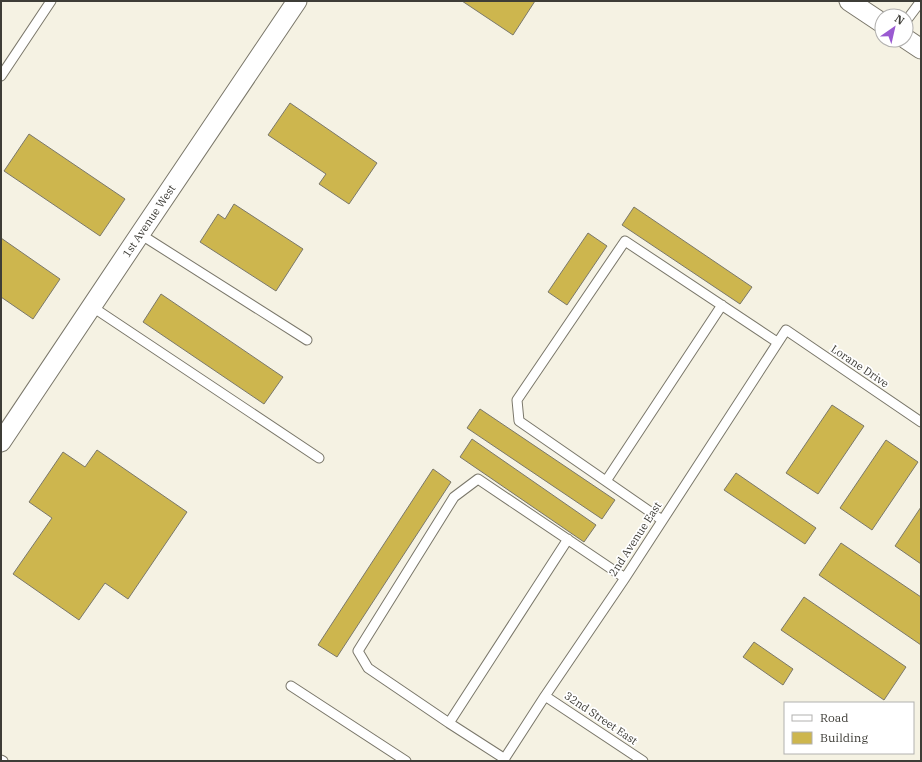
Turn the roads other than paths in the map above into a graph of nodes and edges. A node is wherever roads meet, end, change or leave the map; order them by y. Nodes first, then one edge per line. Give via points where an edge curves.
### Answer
1 (51, 1) edge
2 (297, 1) edge
3 (849, 1) edge
4 (921, 1) edge
5 (914, 10) edge
6 (874, 18) edge
7 (1, 76) edge
8 (140, 234) junction
9 (722, 305) junction
10 (92, 306) junction
11 (786, 330) joint
12 (307, 340) dead end
13 (777, 342) junction
14 (921, 422) edge
15 (1, 442) edge
16 (319, 458) dead end
17 (606, 481) junction
18 (662, 520) junction
19 (568, 539) junction
20 (625, 578) junction
21 (291, 686) dead end
22 (545, 696) junction
23 (449, 723) junction
24 (504, 760) edge
25 (406, 761) edge
26 (643, 761) edge

1 - 7 lane
2 - 8 street, 1st Avenue West
3 - 6 street
4 - 5 lane
8 - 10 street, 1st Avenue West
8 - 12 lane
9 - 13 lane
9 - 17 lane
9 - 17 lane via 625,241 517,400 519,421
10 - 15 street, 1st Avenue West
10 - 16 lane
11 - 13 lane, 2nd Avenue East
11 - 14 lane, Lorane Drive
13 - 18 lane, 2nd Avenue East
17 - 18 lane
18 - 20 lane, 2nd Avenue East
19 - 20 lane
19 - 23 lane
19 - 23 lane via 478,479 454,497 358,651 368,668
20 - 22 lane, 2nd Avenue East
21 - 25 lane
22 - 24 lane, 2nd Avenue East
22 - 26 lane, 32nd Street East
23 - 24 lane

